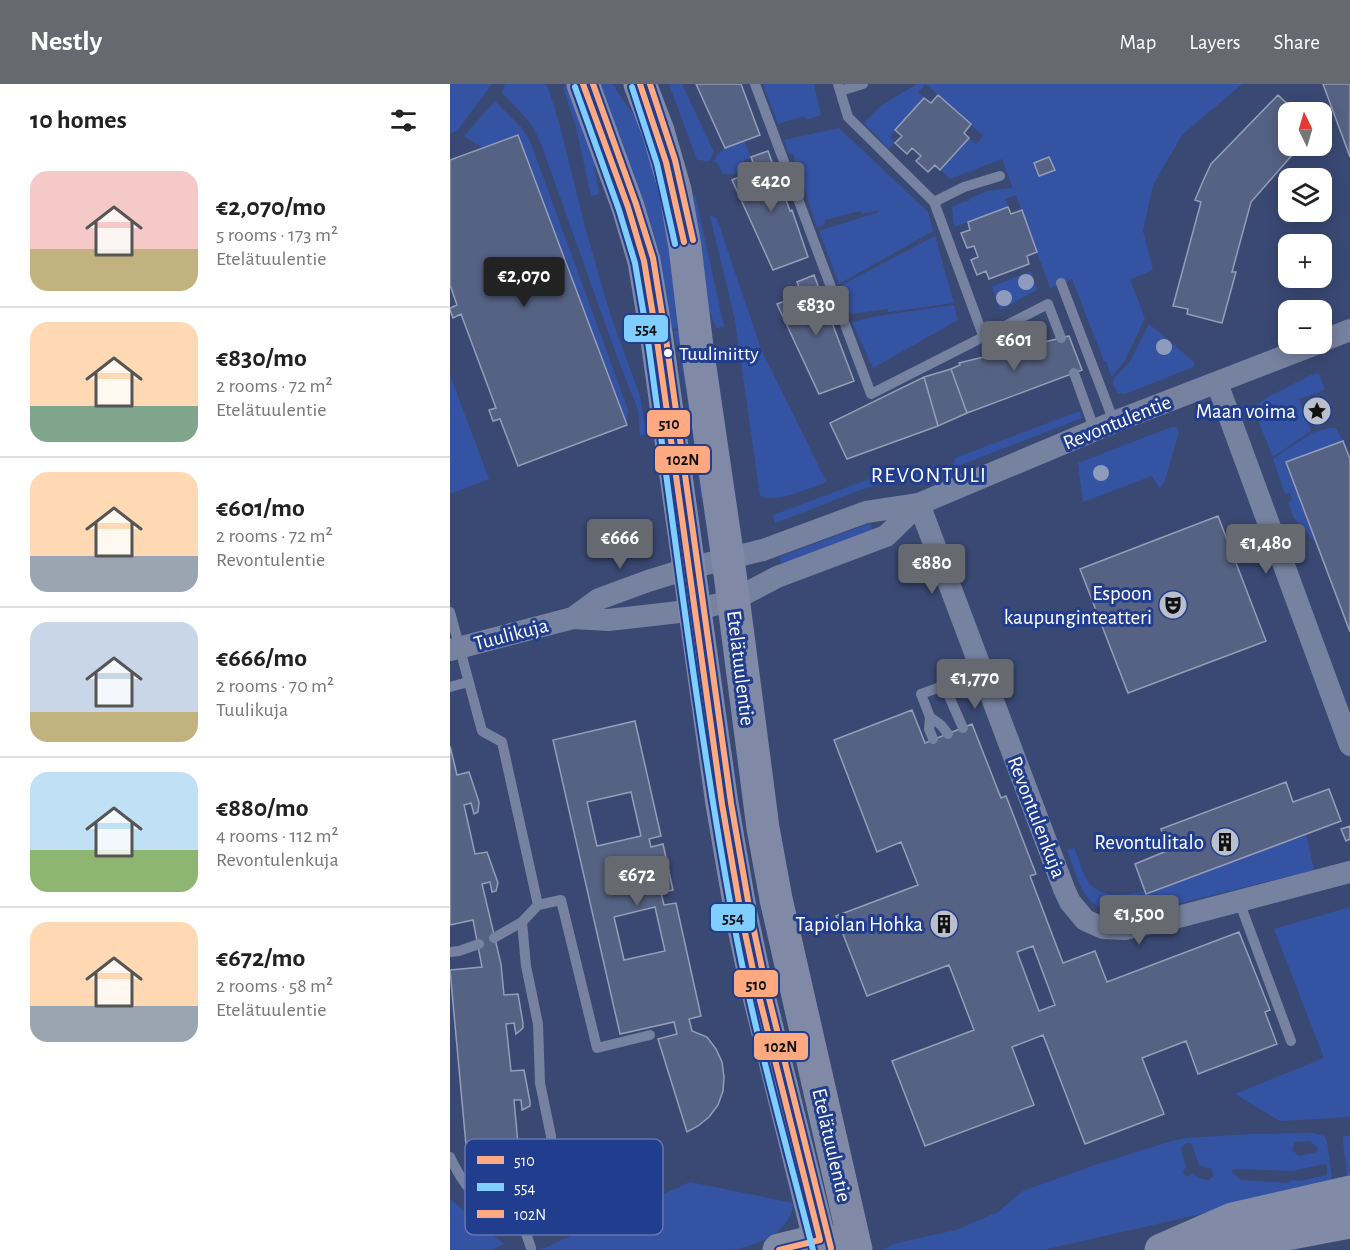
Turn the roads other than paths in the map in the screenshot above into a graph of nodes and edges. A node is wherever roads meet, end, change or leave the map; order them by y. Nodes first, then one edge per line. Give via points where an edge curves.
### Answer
1 (583, 84) edge
2 (640, 84) edge
3 (755, 84) edge
4 (863, 84) edge
5 (839, 88) edge
6 (1000, 176) dead end
7 (934, 202) junction
8 (1061, 283) dead end
9 (1350, 330) edge
10 (1332, 337) edge
11 (984, 338) junction
12 (1061, 338) dead end
13 (1291, 354) edge
14 (1074, 373) dead end
15 (1217, 383) junction
16 (1104, 427) junction
17 (919, 504) junction
18 (728, 559) junction
19 (690, 568) junction
20 (733, 600) junction
21 (696, 610) junction
22 (450, 612) edge
23 (573, 618) junction
24 (455, 649) edge
25 (982, 672) junction
26 (468, 682) junction
27 (944, 685) junction
28 (450, 687) edge
29 (930, 717) junction
30 (963, 728) dead end
31 (948, 734) dead end
32 (933, 740) dead end
33 (1350, 745) edge
34 (1350, 872) edge
35 (1239, 902) junction
36 (538, 905) junction
37 (522, 922) junction
38 (494, 938) dead end
39 (479, 944) dead end
40 (450, 952) edge
41 (650, 1035) dead end
42 (1291, 1041) dead end
43 (551, 1139) edge
44 (450, 1157) edge
45 (465, 1183) edge
46 (1350, 1192) edge
47 (1350, 1222) edge
48 (527, 1235) edge
49 (821, 1245) edge
50 (531, 1248) dead end
51 (855, 1249) edge
52 (779, 1250) edge
53 (1161, 1250) edge
54 (1202, 1250) edge

1 - 19 main road, Etelätuulentie via 644,261
2 - 18 main road, Etelätuulentie via 675,190
3 - 11 lane via 871,393
4 - 5 lane
5 - 7 lane via 848,117
6 - 7 lane
7 - 11 lane
8 - 16 lane
9 - 10 street
11 - 12 lane via 1048,304
13 - 15 street, Revontulentie
14 - 16 lane
15 - 16 street, Revontulentie
15 - 33 street
16 - 17 street, Revontulentie
17 - 18 street, Revontulentie via 866,512
17 - 20 street, Revontulentie via 885,536 777,577
17 - 25 street, Revontulenkuja
18 - 19 street, Revontulentie
18 - 20 main road, Etelätuulentie
19 - 21 main road, Etelätuulentie
19 - 23 street, Tuulikuja via 599,599
20 - 21 street, Revontulentie
20 - 51 main road, Etelätuulentie via 774,887
21 - 23 street, Tuulikuja via 608,620
21 - 49 main road, Etelätuulentie via 741,914
22 - 24 lane
23 - 24 street, Tuulikuja
24 - 26 lane
25 - 27 lane
25 - 35 street, Revontulenkuja via 1064,889 1085,920 1103,928 1125,929
26 - 28 lane
26 - 36 lane via 482,731 502,742
27 - 29 lane via 921,694
27 - 30 lane
29 - 31 lane
29 - 32 lane via 928,729
34 - 35 street, Revontulenkuja
35 - 42 lane
36 - 37 lane
36 - 41 lane via 561,900 597,1048
37 - 38 lane
37 - 43 lane via 538,1024 540,1083
39 - 40 lane
44 - 45 lane
46 - 53 highway via 1232,1219
47 - 54 highway
48 - 50 lane
49 - 51 highway
49 - 52 highway

